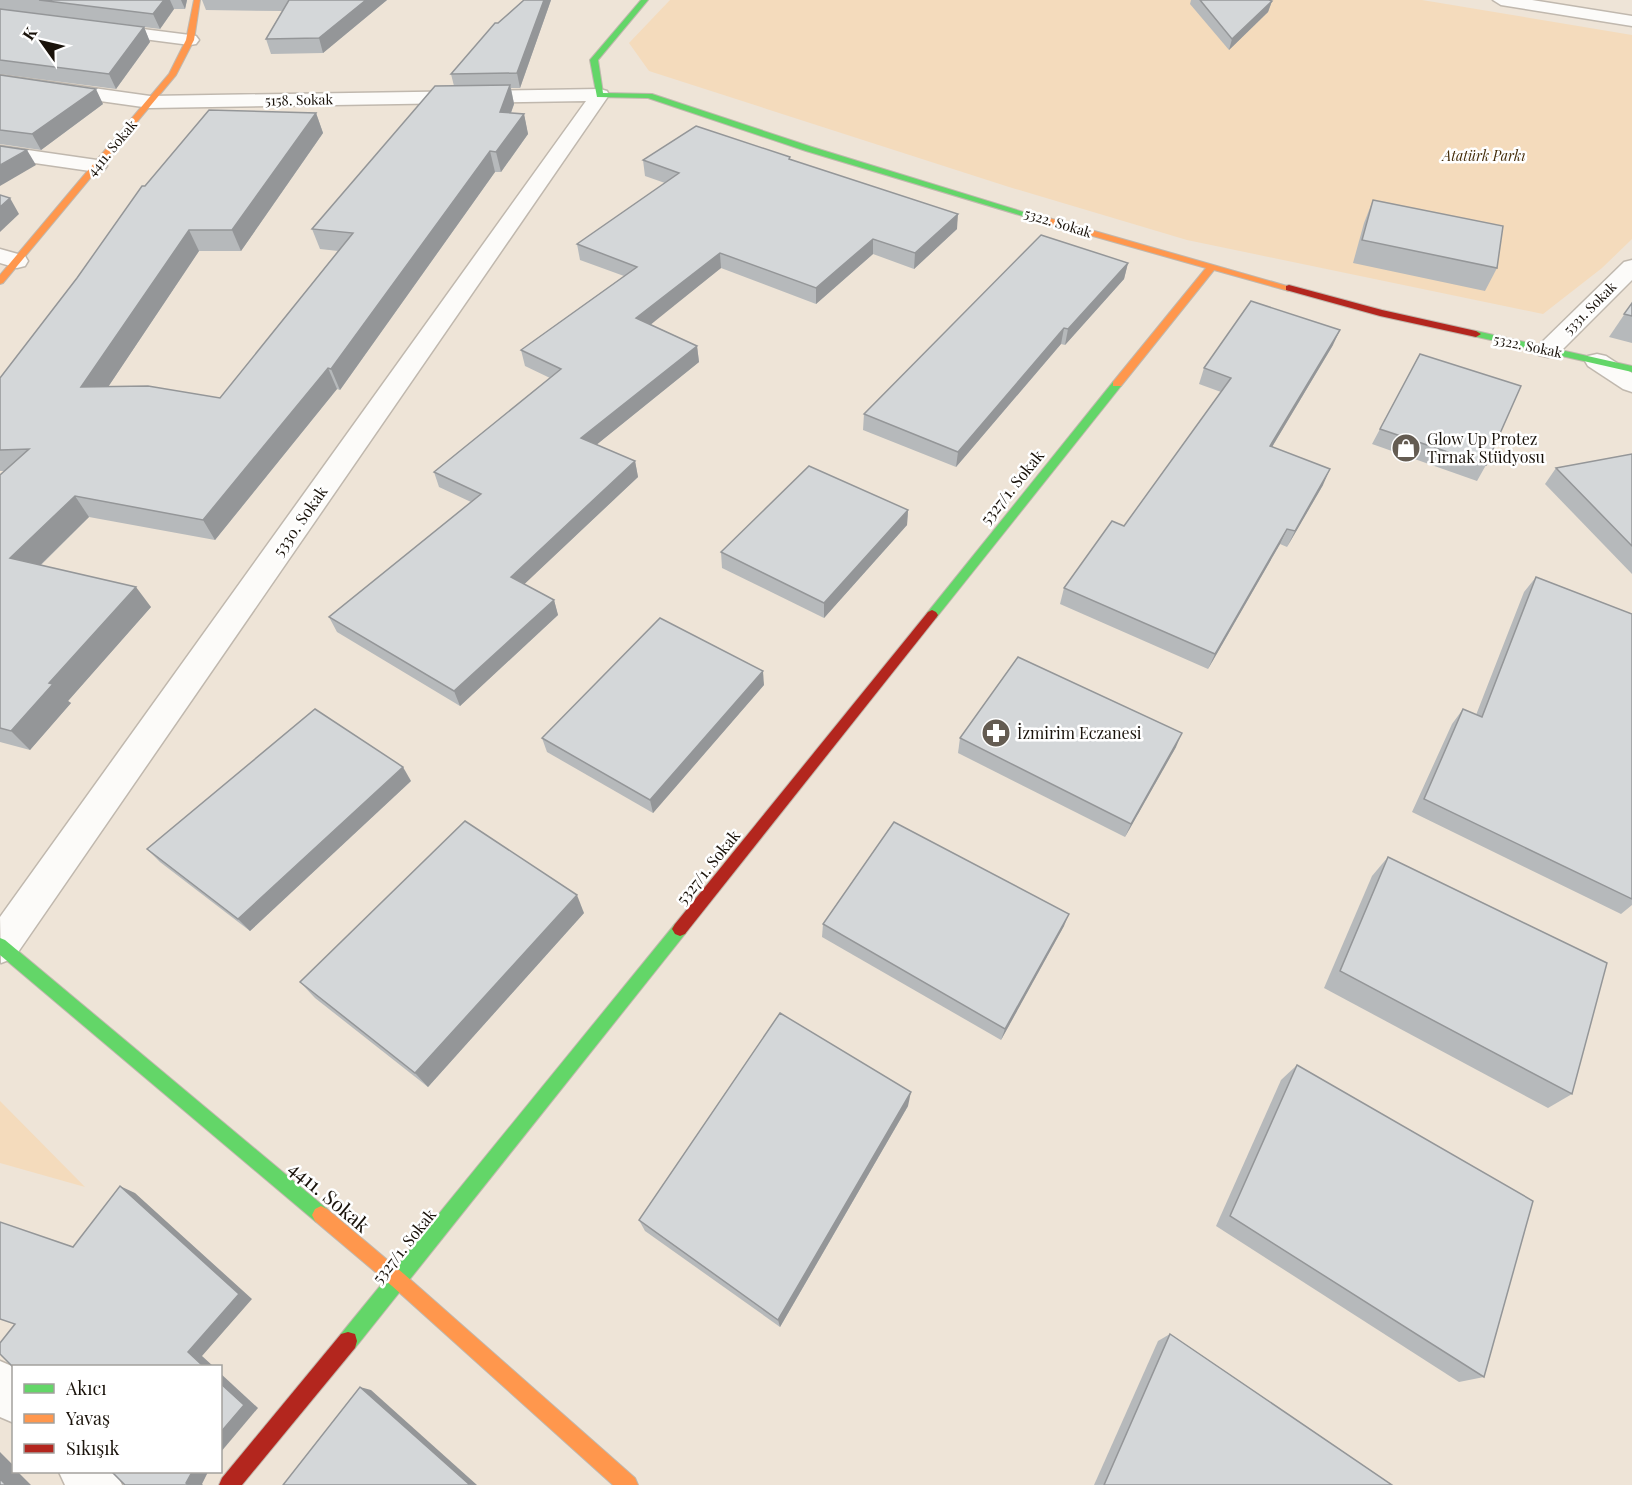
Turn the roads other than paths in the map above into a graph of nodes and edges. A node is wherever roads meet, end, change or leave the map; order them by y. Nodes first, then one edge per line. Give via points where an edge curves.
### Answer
1 (197, 0) edge
2 (645, 0) edge
3 (1501, 0) edge
4 (1632, 21) edge
5 (83, 26) edge
6 (190, 40) junction
7 (0, 81) edge
8 (600, 95) junction
9 (150, 102) junction
10 (0, 152) edge
11 (97, 166) junction
12 (8, 258) edge
13 (1210, 267) junction
14 (1632, 267) edge
15 (0, 281) edge
16 (1548, 350) junction
17 (1598, 361) junction
18 (1632, 369) edge
19 (1632, 384) edge
20 (0, 945) edge
21 (398, 1280) junction
22 (0, 1385) edge
23 (12, 1397) edge
24 (85, 1473) edge
25 (97, 1485) edge
26 (229, 1485) edge
27 (628, 1485) edge

1 - 6 street, 4411. Sokak
2 - 8 street via 594,60
3 - 4 street
5 - 6 street
6 - 9 street, 4411. Sokak via 172,75
7 - 9 street, 5158. Sokak
8 - 9 street, 5158. Sokak
8 - 13 street, 5322. Sokak via 649,96 809,149
8 - 20 street, 5330. Sokak
9 - 11 street, 4411. Sokak
10 - 11 street
11 - 12 street, 4411. Sokak
12 - 15 street, 4411. Sokak
13 - 16 street, 5322. Sokak via 1380,313
13 - 21 street, 5327/1. Sokak
14 - 16 street, 5331. Sokak
16 - 17 street, 5322. Sokak
17 - 18 street, 5322. Sokak
17 - 19 street
20 - 21 street, 4411. Sokak
21 - 26 street, 5327/1. Sokak
21 - 27 street, 4411. Sokak
22 - 23 street
24 - 25 street

